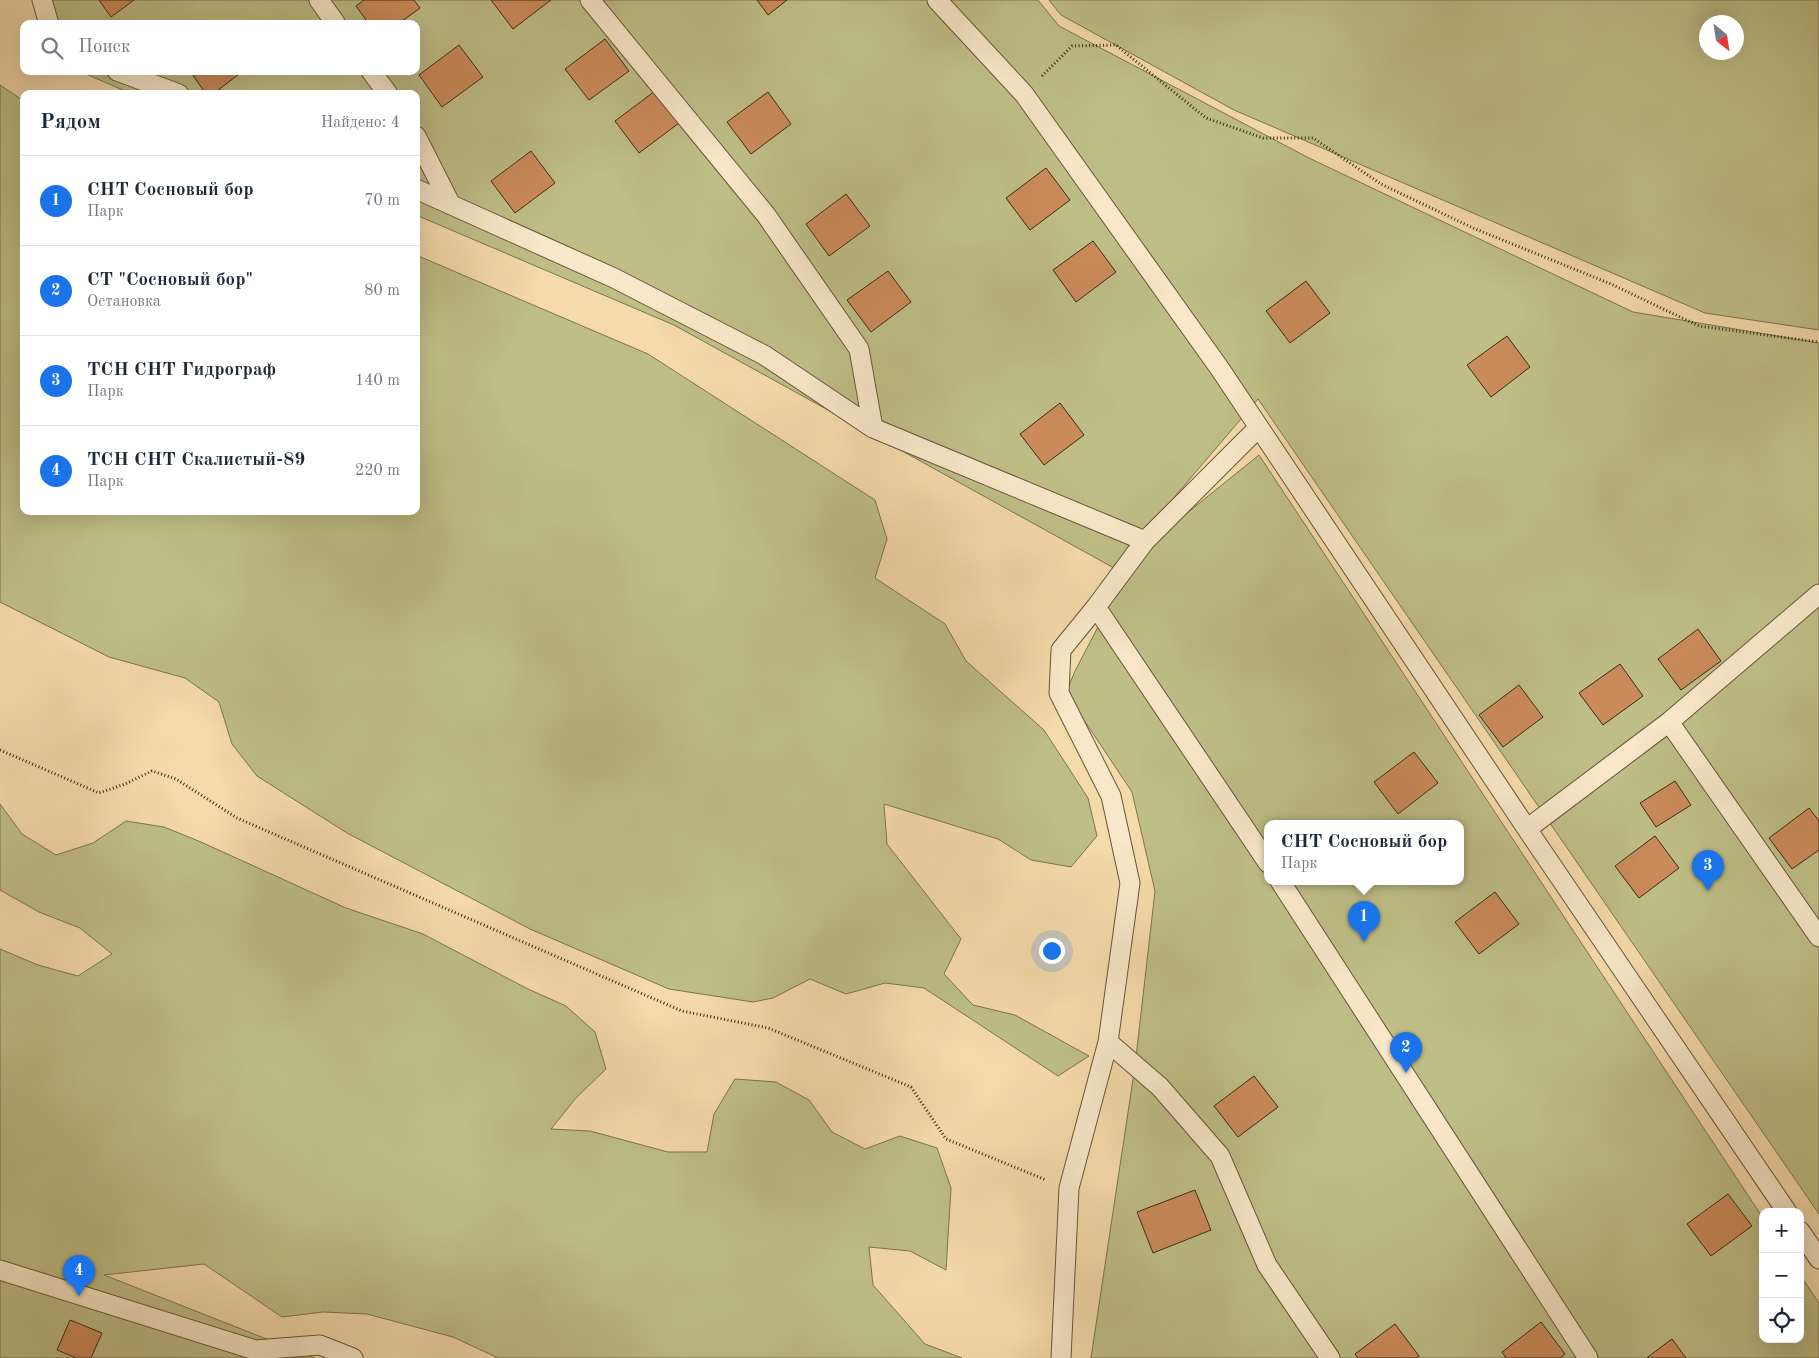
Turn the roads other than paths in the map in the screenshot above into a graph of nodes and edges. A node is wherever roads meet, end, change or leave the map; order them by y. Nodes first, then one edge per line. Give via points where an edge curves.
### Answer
1 (42, 0) edge
2 (319, 0) edge
3 (590, 0) edge
4 (937, 0) edge
5 (48, 20) edge
6 (333, 20) edge
7 (128, 75) edge
8 (374, 75) edge
9 (168, 90) edge
10 (385, 90) edge
11 (420, 144) edge
12 (420, 192) edge
13 (451, 205) junction
14 (1259, 427) junction
15 (873, 428) junction
16 (1145, 541) junction
17 (1819, 594) edge
18 (1096, 608) junction
19 (1669, 722) junction
20 (1527, 828) junction
21 (1264, 857) edge
22 (1283, 885) edge
23 (1819, 937) edge
24 (1108, 1042) junction
25 (1784, 1208) edge
26 (1804, 1237) edge
27 (1819, 1259) edge
28 (0, 1270) edge
29 (250, 1354) edge
30 (353, 1358) edge
31 (1061, 1358) edge
32 (1330, 1358) edge
33 (1588, 1358) edge

1 - 5 lane
2 - 6 lane
3 - 15 lane via 766,215 859,349
4 - 14 lane via 1024,94
7 - 9 lane
8 - 10 lane
11 - 13 lane
12 - 13 lane
13 - 15 lane via 614,278 764,355
14 - 16 lane
14 - 20 lane
15 - 16 lane
16 - 18 lane
17 - 19 lane
18 - 21 lane
18 - 24 lane via 1061,650 1059,692 1111,796 1130,883
19 - 20 lane
19 - 23 lane
20 - 25 lane
22 - 33 lane
24 - 31 lane via 1069,1188
24 - 32 lane via 1160,1087 1220,1156 1267,1265
26 - 27 lane
28 - 29 lane
29 - 30 lane via 320,1345

